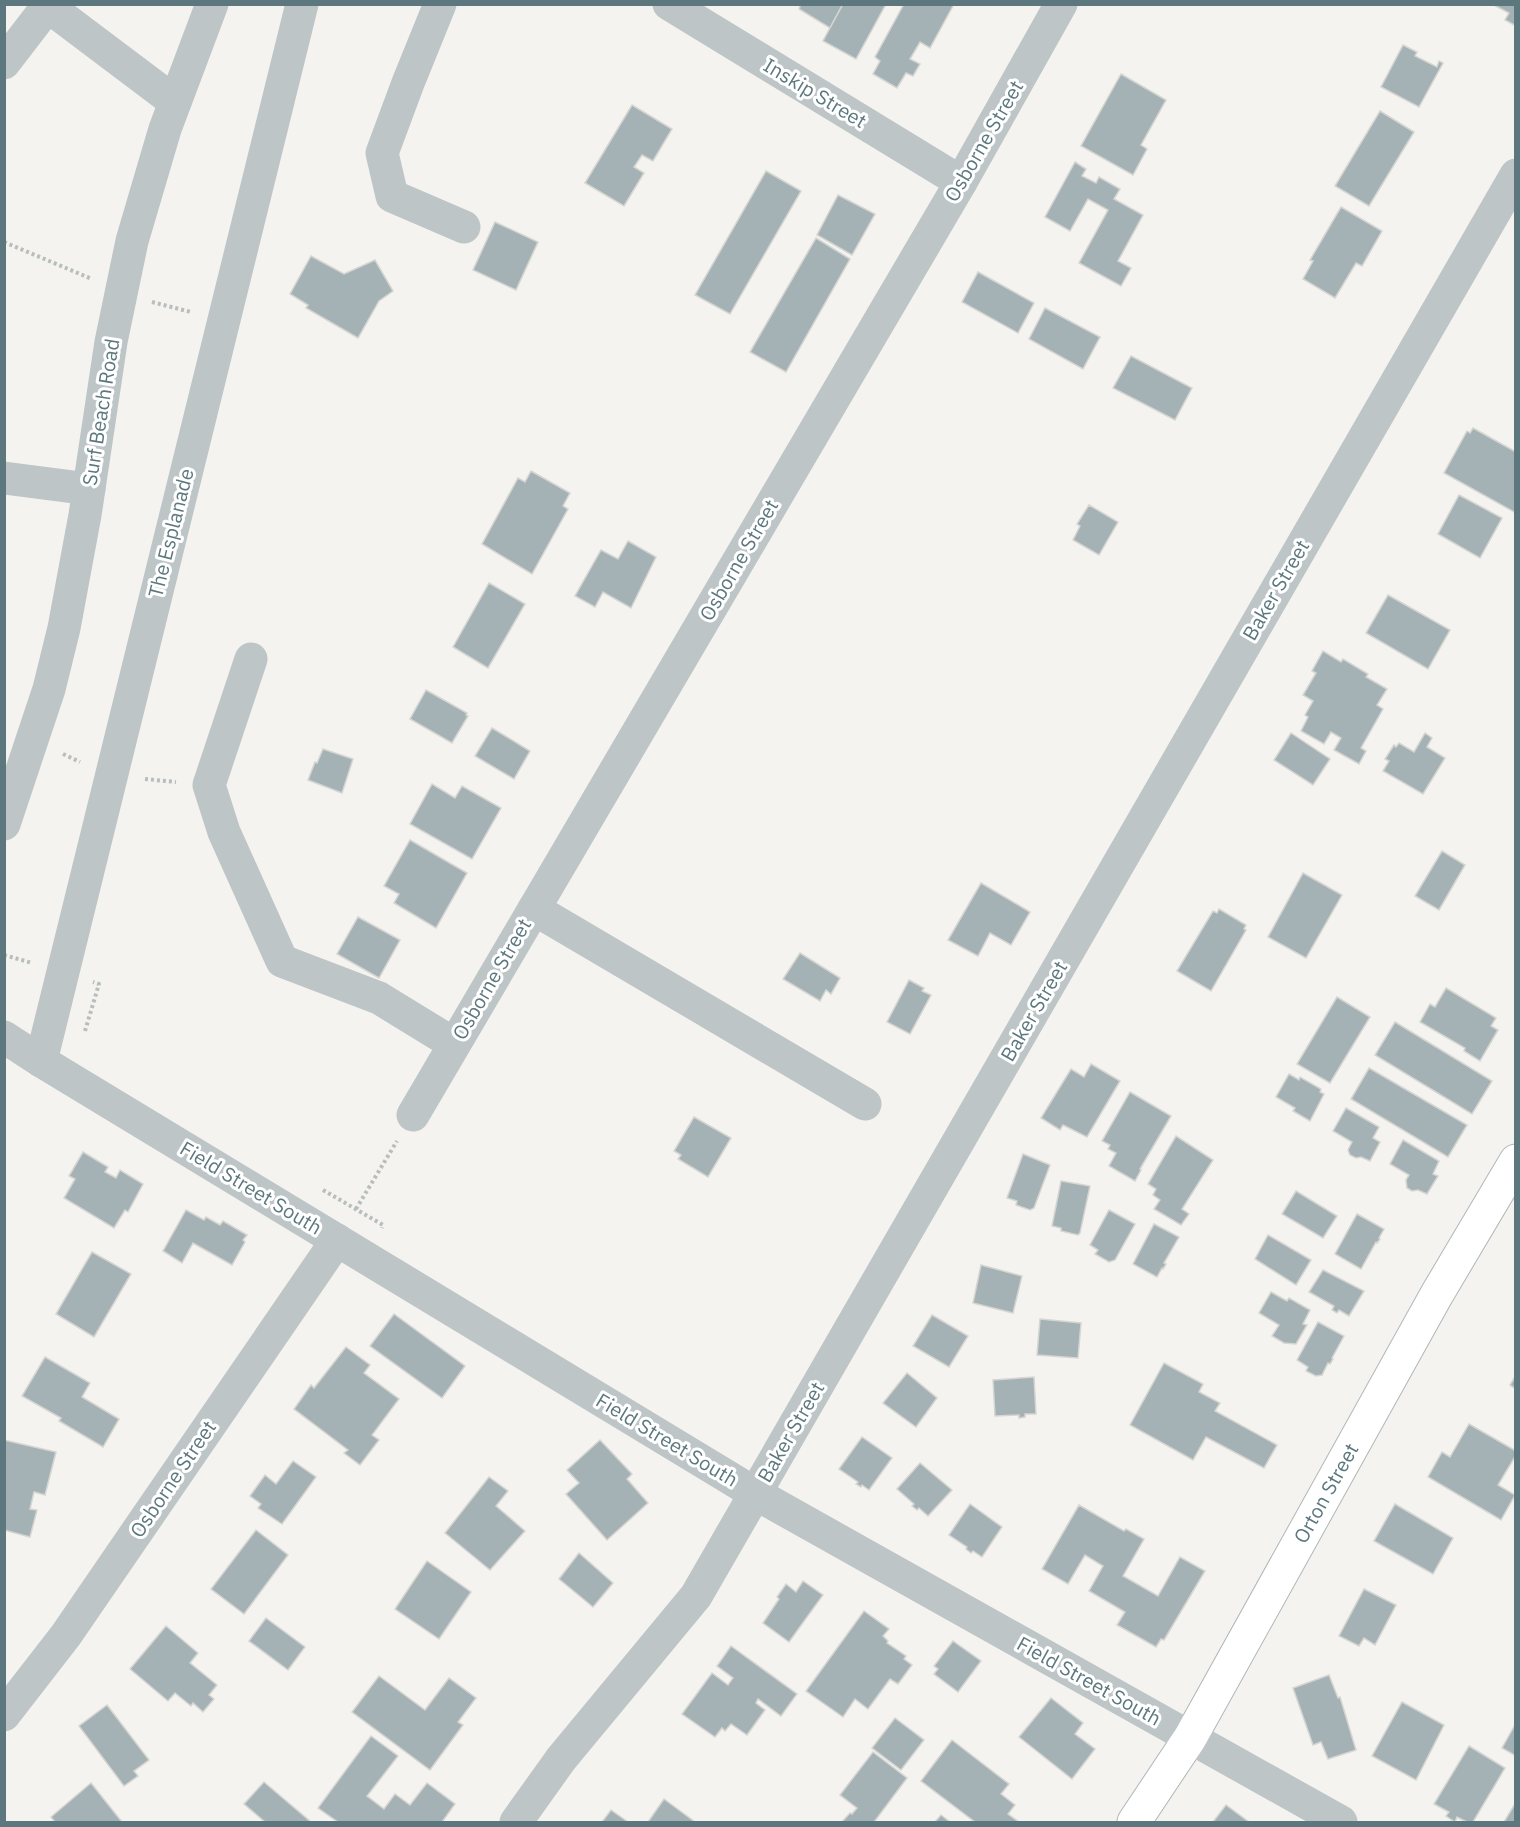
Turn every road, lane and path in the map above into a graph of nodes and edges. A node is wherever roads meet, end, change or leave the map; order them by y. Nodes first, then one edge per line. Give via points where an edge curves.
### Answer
1 (212, 4) edge
2 (302, 4) edge
3 (441, 4) edge
4 (669, 4) edge
5 (1061, 4) edge
6 (46, 6) edge
7 (4, 63) edge
8 (175, 102) junction
9 (1515, 175) edge
10 (961, 182) junction
11 (464, 227) dead end
12 (4, 478) edge
13 (89, 489) junction
14 (251, 660) dead end
15 (4, 824) edge
16 (534, 909) junction
17 (4, 1037) edge
18 (454, 1044) junction
19 (41, 1061) junction
20 (865, 1104) dead end
21 (413, 1114) joint
22 (1515, 1161) edge
23 (337, 1240) junction
24 (756, 1494) junction
25 (4, 1714) edge
26 (1190, 1738) junction
27 (516, 1822) edge
28 (1134, 1822) edge
29 (1341, 1822) edge

1 - 8 street, Surf Beach Road
2 - 19 street, The Esplanade
3 - 11 street via 382,153 392,196
4 - 10 street, Inskip Street
5 - 10 street, Osborne Street
6 - 7 street
6 - 8 street
8 - 13 street, Surf Beach Road via 132,241 111,342
9 - 24 street, Baker Street
10 - 16 street, Osborne Street
12 - 13 street
13 - 15 street, Surf Beach Road via 64,628 39,721
14 - 18 street via 209,785 224,832 282,960 379,998
16 - 18 street, Osborne Street
16 - 20 street
17 - 19 street, Field Street South
18 - 21 street, Osborne Street
19 - 23 street, Field Street South
21 - 23 path
22 - 26 main road, Orton Street
23 - 24 street, Field Street South
23 - 25 street, Osborne Street via 66,1635
24 - 26 street, Field Street South
24 - 27 street, Baker Street via 696,1596 561,1760
26 - 28 main road, Orton Street
26 - 29 street, Field Street South

